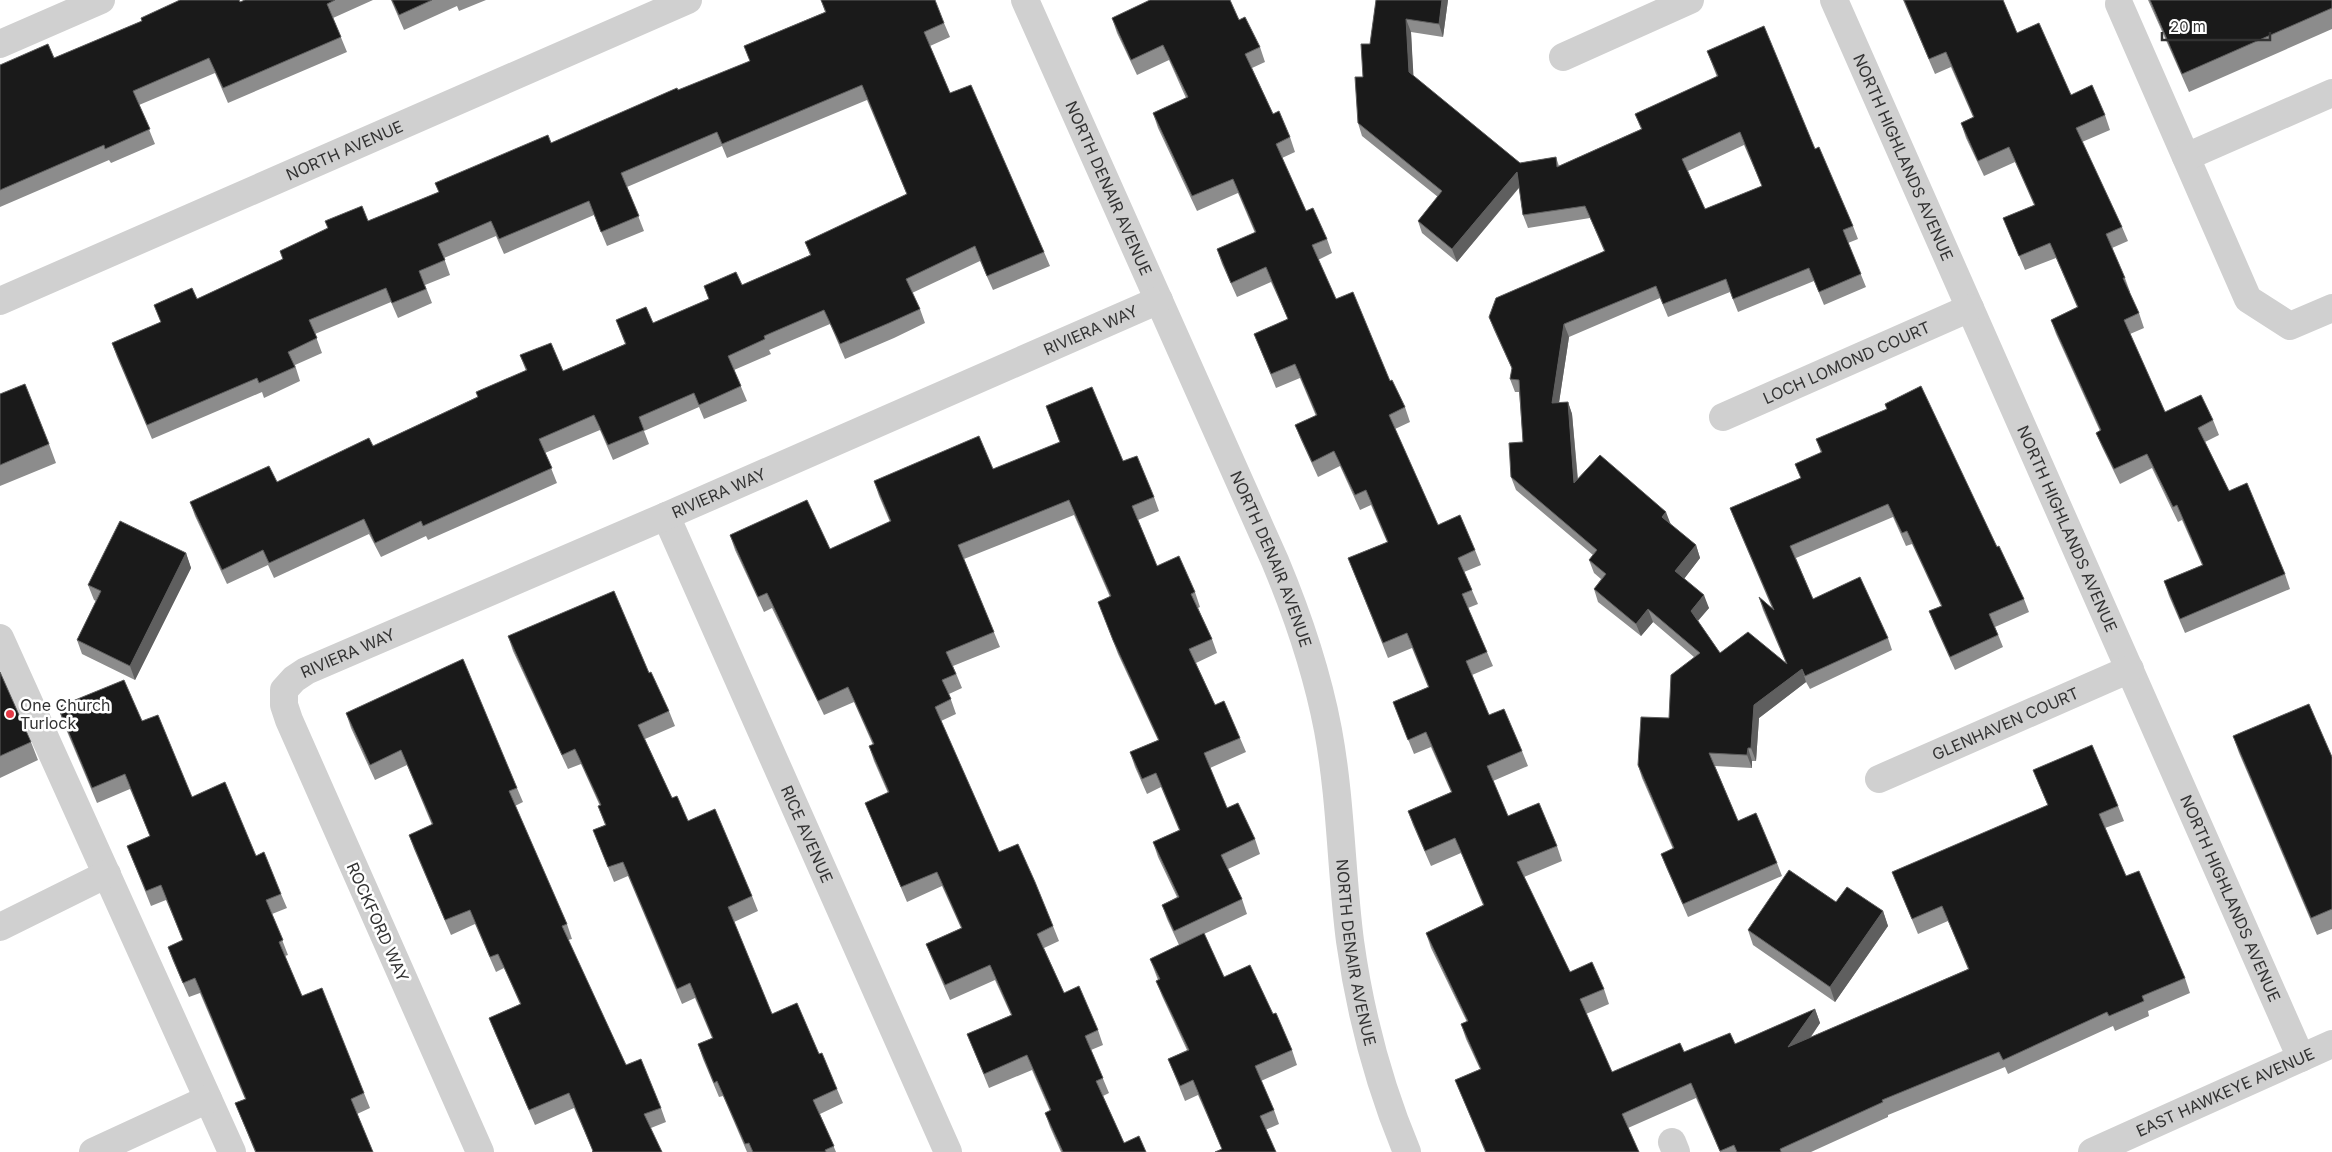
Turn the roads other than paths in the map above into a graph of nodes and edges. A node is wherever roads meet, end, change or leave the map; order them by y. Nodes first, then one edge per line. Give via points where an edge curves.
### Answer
1 (101, 0) edge
2 (688, 0) edge
3 (1025, 0) edge
4 (1690, 0) edge
5 (1834, 0) edge
6 (2118, 4) dead end
7 (0, 44) edge
8 (1563, 57) dead end
9 (2332, 93) edge
10 (2186, 157) junction
11 (1159, 300) junction
12 (0, 301) edge
13 (1970, 308) junction
14 (2332, 308) edge
15 (1723, 417) dead end
16 (666, 516) junction
17 (0, 638) edge
18 (2130, 669) junction
19 (284, 690) joint
20 (1879, 778) dead end
21 (107, 874) junction
22 (0, 927) edge
23 (2332, 1044) edge
24 (2301, 1058) junction
25 (208, 1099) junction
26 (93, 1152) edge
27 (232, 1152) edge
28 (480, 1152) edge
29 (948, 1152) edge
30 (1407, 1152) edge
31 (2092, 1152) edge

1 - 7 street
2 - 12 street, NORTH AVENUE
3 - 11 street, NORTH DENAIR AVENUE
4 - 8 street
5 - 13 street, NORTH HIGHLANDS AVENUE
6 - 10 street
9 - 10 street
10 - 14 street via 2248,300 2290,326
11 - 16 street, RIVIERA WAY
11 - 30 street, NORTH DENAIR AVENUE via 1285,586 1311,662 1335,774 1350,940 1357,979 1375,1059
13 - 15 street, LOCH LOMOND COURT
13 - 18 street, NORTH HIGHLANDS AVENUE
16 - 19 street, RIVIERA WAY via 306,671
16 - 29 street, RICE AVENUE
17 - 21 street
18 - 20 street, GLENHAVEN COURT
18 - 24 street, NORTH HIGHLANDS AVENUE
19 - 28 street, ROCKFORD WAY via 289,720
21 - 22 street
21 - 25 street
23 - 24 street, EAST HAWKEYE AVENUE
24 - 31 street, EAST HAWKEYE AVENUE
25 - 26 street
25 - 27 street

